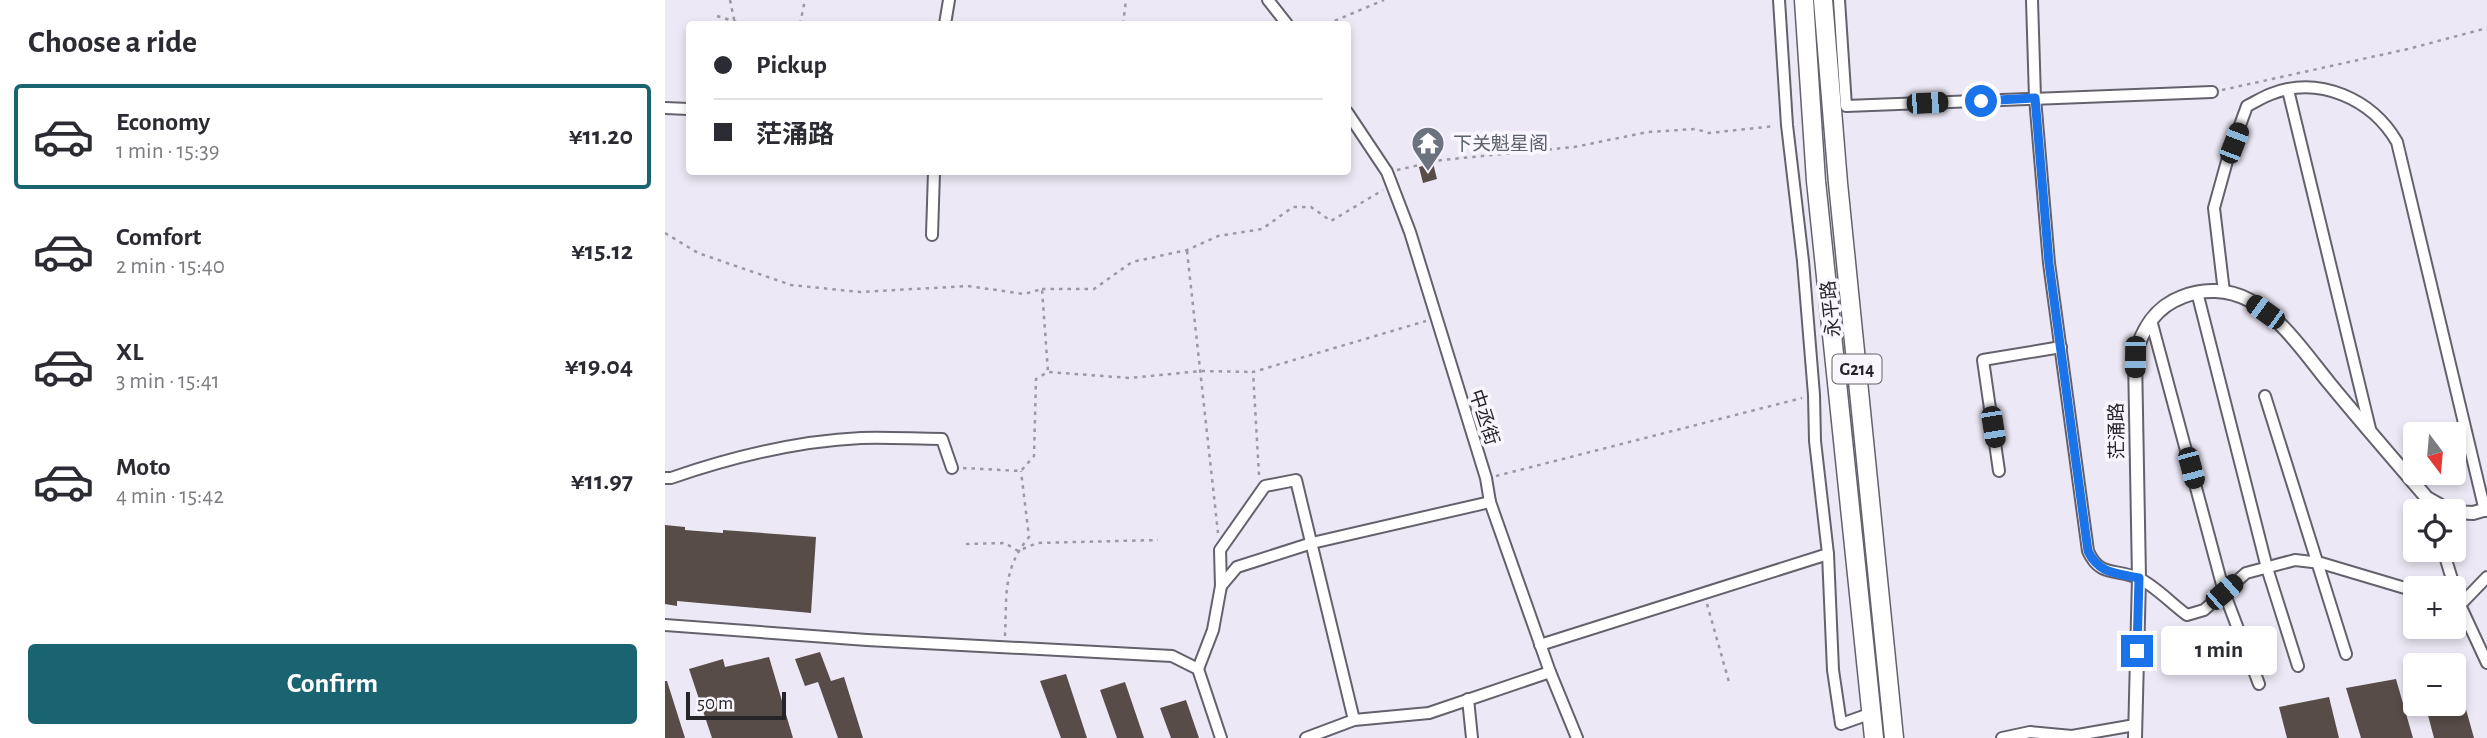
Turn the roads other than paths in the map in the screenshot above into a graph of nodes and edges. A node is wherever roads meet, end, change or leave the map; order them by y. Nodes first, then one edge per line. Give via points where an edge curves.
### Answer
1 (949, 0) edge
2 (1268, 0) edge
3 (1779, 0) edge
4 (1804, 0) edge
5 (1823, 0) edge
6 (1839, 0) edge
7 (2032, 0) edge
8 (946, 21) edge
9 (1285, 21) edge
10 (2288, 90) junction
11 (2212, 92) road end
12 (2035, 98) junction
13 (665, 108) edge
14 (686, 109) edge
15 (1351, 118) edge
16 (934, 175) edge
17 (932, 235) dead end
18 (2197, 292) junction
19 (2224, 292) junction
20 (2151, 320) junction
21 (2060, 347) junction
22 (2265, 396) dead end
23 (2371, 433) junction
24 (952, 468) road end
25 (1999, 471) dead end
26 (665, 478) edge
27 (2424, 499) edge
28 (1490, 502) junction
29 (2486, 510) edge
30 (2466, 512) edge
31 (1312, 543) junction
32 (1828, 554) junction
33 (2317, 562) junction
34 (2267, 568) junction
35 (2487, 577) edge
36 (2139, 578) junction
37 (1221, 586) junction
38 (2403, 587) edge
39 (2224, 592) junction
40 (2466, 596) edge
41 (2466, 622) edge
42 (665, 625) edge
43 (1540, 645) junction
44 (2346, 654) dead end
45 (2487, 663) edge
46 (2298, 666) dead end
47 (1198, 669) junction
48 (1550, 672) junction
49 (2259, 684) dead end
50 (1468, 699) junction
51 (1872, 713) junction
52 (1355, 720) junction
53 (1841, 724) junction
54 (2135, 731) edge
55 (1896, 737) edge
56 (1221, 738) edge
57 (1305, 738) edge
58 (1472, 738) edge
59 (1577, 738) edge
60 (1841, 738) edge
61 (1874, 738) edge
62 (2002, 738) edge

1 - 8 street
2 - 9 street
3 - 32 street
4 - 51 highway, 永平路 / G214 via 1816,181
5 - 55 highway, 永平路 / G214
6 - 12 street via 1846,106
7 - 12 street
10 - 19 street via 2248,106 2227,161 2214,208
10 - 23 street
10 - 29 street via 2319,88 2352,99 2379,118 2397,142
11 - 12 street
12 - 21 street
13 - 14 street
15 - 28 street, 中丞街 via 1387,172 1410,232
16 - 17 street
18 - 19 street, 茫涌路
18 - 20 street, 茫涌路 via 2173,300
18 - 34 street
19 - 23 street, 茫涌路 via 2249,300 2272,318
20 - 36 street, 茫涌路 via 2135,357
20 - 39 street
21 - 25 street via 1983,360
21 - 36 street via 2088,551 2094,564
22 - 33 street
23 - 27 street, 茫涌路
24 - 26 street via 942,439 861,438 788,447
28 - 31 street
28 - 43 street, 中丞街
29 - 30 street, 茫涌路
31 - 37 street via 1237,567
31 - 37 street via 1296,480 1265,486 1220,550
31 - 52 street
32 - 43 street
32 - 53 street via 1833,670
33 - 34 street via 2294,560
33 - 38 street
33 - 44 street
34 - 39 street via 2246,573
34 - 46 street
35 - 40 street
36 - 39 street via 2187,615 2204,610
36 - 54 street, 茫涌路
37 - 47 street via 1213,630
39 - 49 street
41 - 45 street
42 - 47 street via 1172,656
43 - 48 street, 中丞街
47 - 56 street
48 - 50 street
48 - 59 street, 中丞街
50 - 52 street via 1429,713
50 - 58 street
51 - 53 street
51 - 61 highway, 永平路 / G214
52 - 57 street
53 - 60 street
54 - 62 street via 2072,736 2030,732
55 - 61 highway

